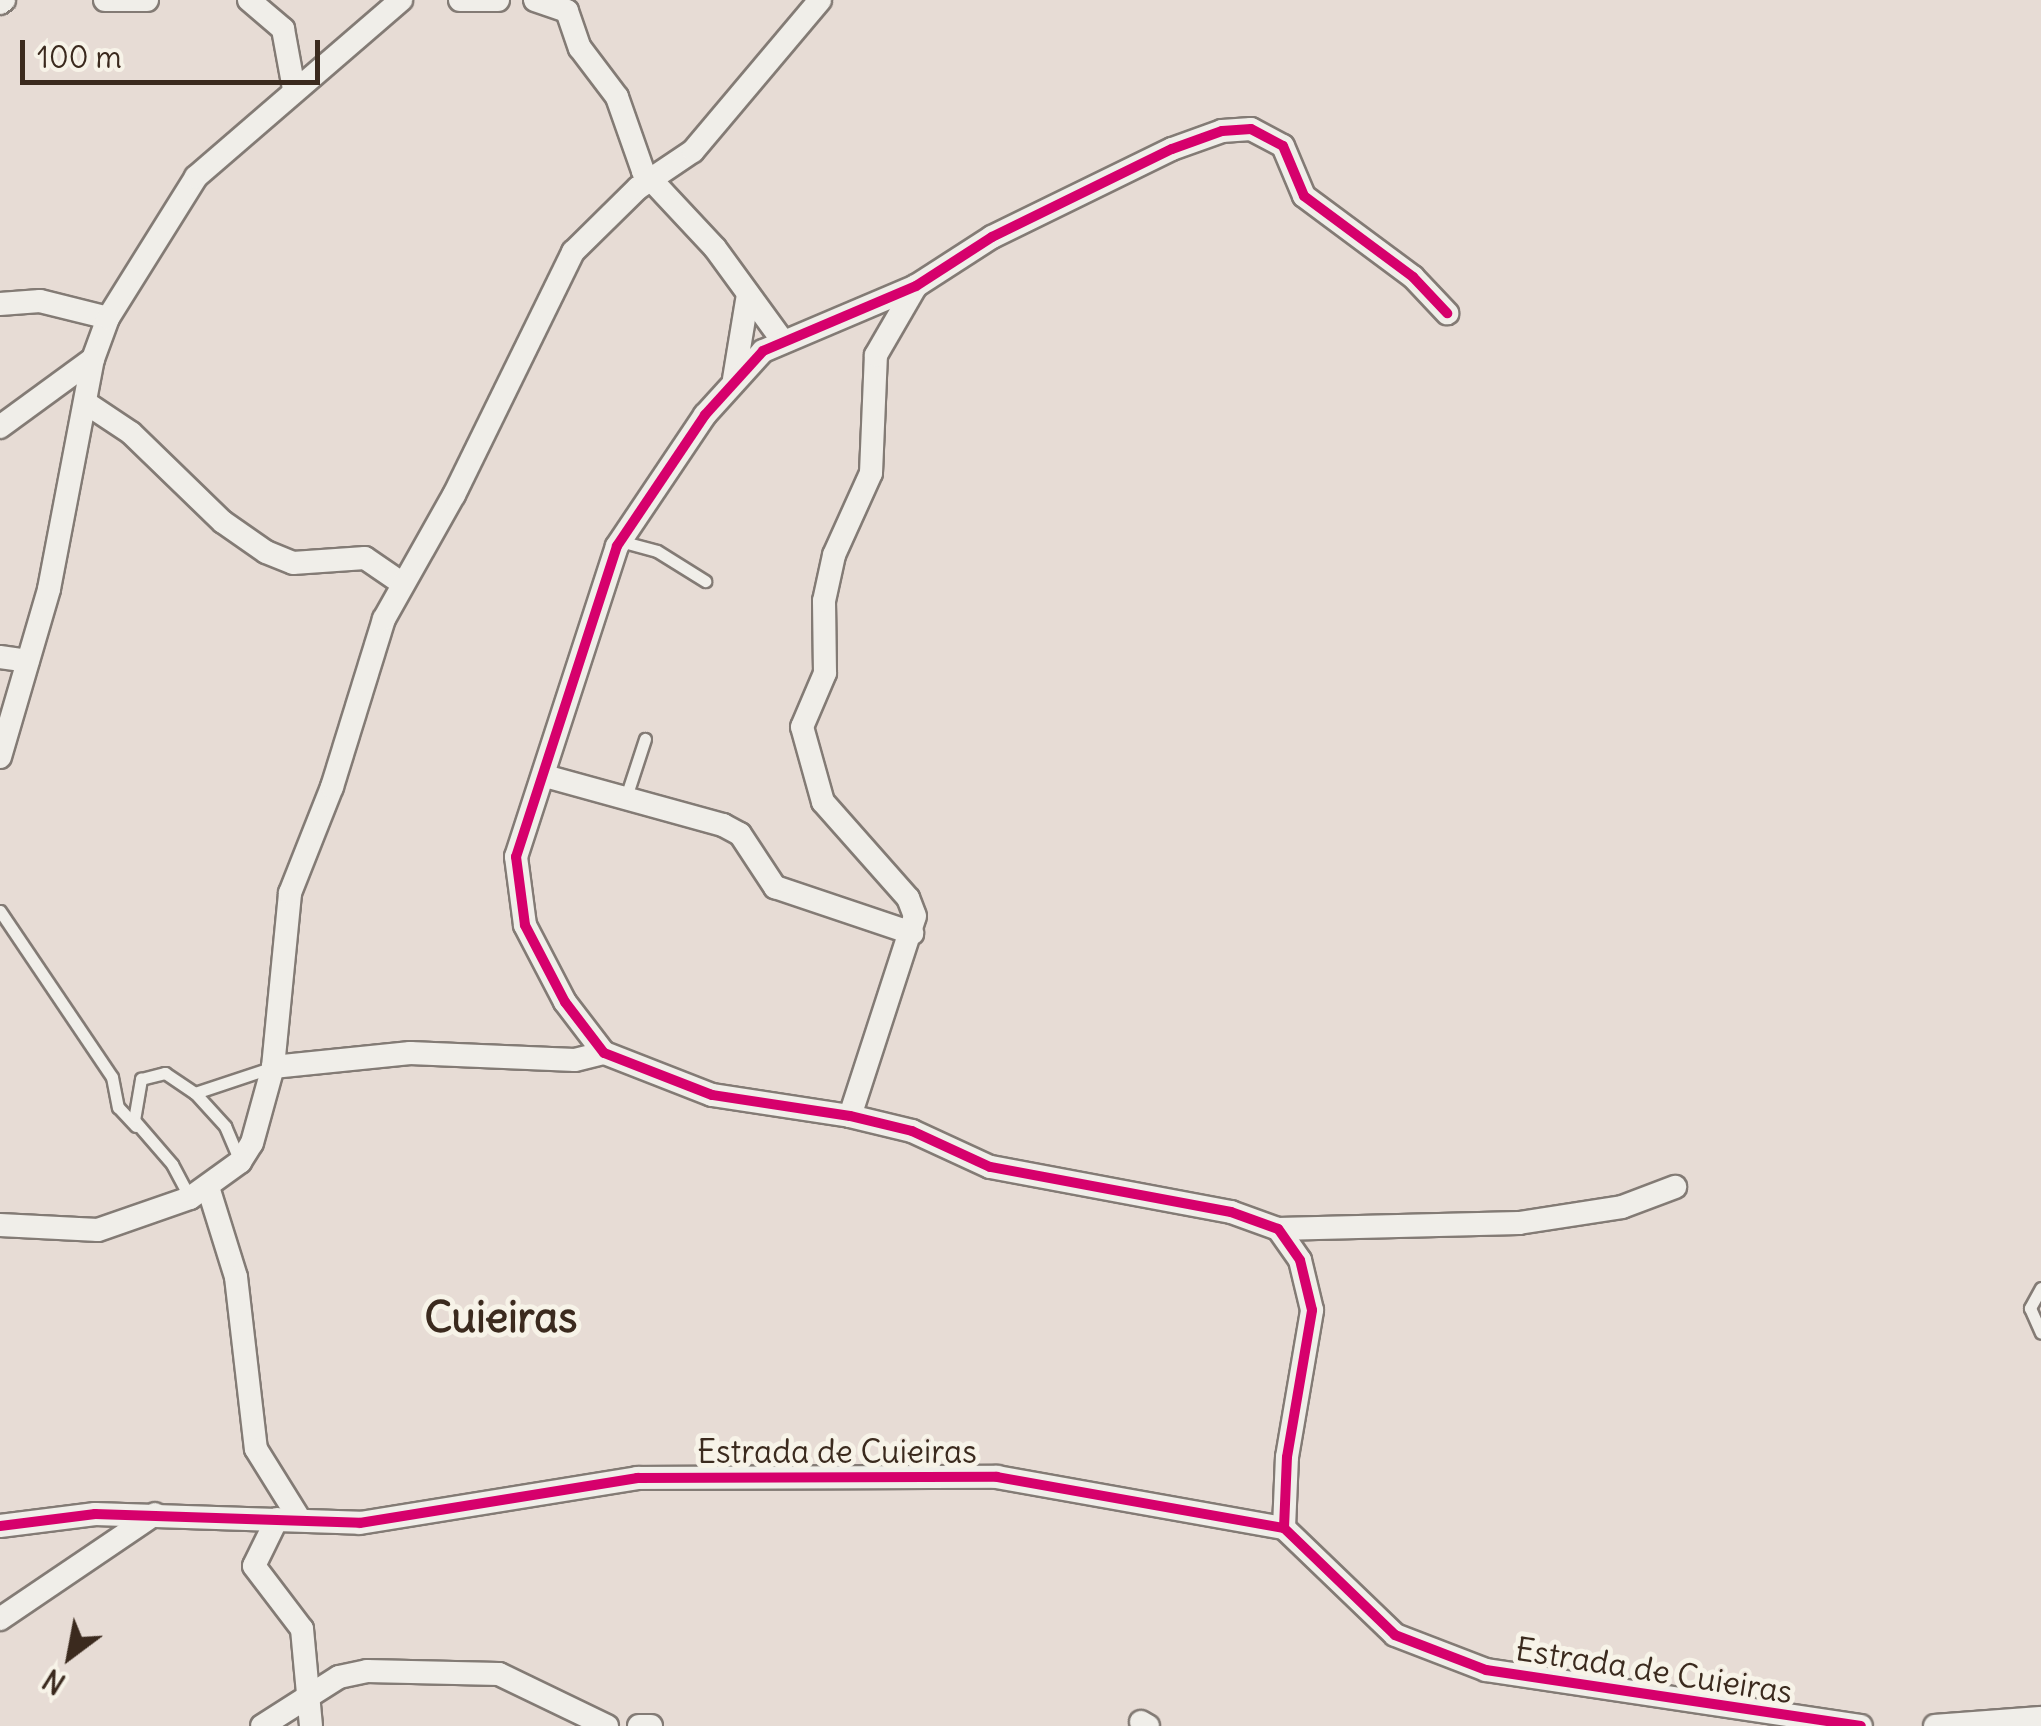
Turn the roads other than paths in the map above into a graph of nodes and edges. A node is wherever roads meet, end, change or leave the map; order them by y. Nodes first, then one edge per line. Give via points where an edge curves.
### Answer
1 (106, 0) edge
2 (147, 0) edge
3 (250, 0) edge
4 (402, 0) edge
5 (460, 0) edge
6 (498, 0) edge
7 (535, 0) edge
8 (820, 0) edge
9 (294, 89) junction
10 (650, 179) junction
11 (916, 286) junction
12 (748, 294) junction
13 (0, 304) edge
14 (1447, 313) dead end
15 (108, 318) junction
16 (782, 340) junction
17 (93, 359) junction
18 (734, 381) junction
19 (86, 402) junction
20 (0, 427) edge
21 (620, 540) junction
22 (705, 581) dead end
23 (403, 584) junction
24 (0, 657) edge
25 (28, 661) junction
26 (645, 738) dead end
27 (0, 757) edge
28 (545, 776) junction
29 (628, 794) junction
30 (0, 911) edge
31 (912, 933) junction
32 (604, 1053) junction
33 (273, 1068) junction
34 (196, 1093) junction
35 (850, 1116) junction
36 (139, 1130) junction
37 (240, 1162) junction
38 (1674, 1187) dead end
39 (199, 1193) junction
40 (0, 1224) edge
41 (1278, 1229) junction
42 (2041, 1288) edge
43 (2041, 1333) edge
44 (155, 1514) junction
45 (288, 1518) junction
46 (0, 1526) edge
47 (1284, 1528) junction
48 (0, 1620) edge
49 (306, 1696) junction
50 (2041, 1718) edge
51 (575, 1720) edge
52 (1777, 1720) edge
53 (262, 1726) edge
54 (310, 1726) edge
55 (607, 1726) edge
56 (639, 1726) edge
57 (651, 1726) edge
58 (1861, 1726) edge
59 (1935, 1726) edge

1 - 2 street
3 - 9 street via 283,29
4 - 9 street
5 - 6 street
7 - 10 street via 567,11 580,48 617,97 635,156
8 - 10 street via 692,151
9 - 15 street via 196,177
10 - 12 street
10 - 23 street via 589,230 556,276 454,495
11 - 14 street via 992,236 1172,148 1251,129 1283,146 1304,196 1413,277
11 - 16 street
11 - 31 street via 876,355 874,456 834,555 824,601 826,673 802,742 823,802 908,898
12 - 16 street
12 - 18 street
13 - 15 street via 40,301
15 - 17 street
16 - 18 street via 749,361
17 - 19 street
17 - 20 street
18 - 21 street
19 - 23 street via 131,432 223,522 266,552 293,563 365,558
19 - 25 street
21 - 22 lane via 656,551
21 - 28 street via 602,580
23 - 33 street via 369,657 332,787 290,894
24 - 25 street
25 - 27 street
26 - 29 lane
28 - 29 street
28 - 32 street via 516,857 519,906 565,1002
29 - 31 street via 740,834 775,886
30 - 36 lane via 106,1067 118,1107
31 - 35 street
32 - 33 street via 574,1060 410,1053
32 - 35 street via 712,1095
33 - 34 lane
33 - 37 street via 252,1143
34 - 36 lane via 152,1072 135,1092
34 - 37 lane via 224,1126
35 - 41 street via 912,1132 990,1167 1231,1212
36 - 39 lane
37 - 39 street
38 - 41 street via 1622,1207 1518,1222
39 - 40 street via 98,1230
39 - 45 street via 236,1277 256,1450
41 - 47 street via 1300,1260 1312,1310 1287,1457
42 - 43 lane via 2030,1308
44 - 45 street, Estrada de Cuieiras
44 - 46 street, Estrada de Cuieiras
44 - 48 street
45 - 47 street, Estrada de Cuieiras via 360,1524 637,1478 926,1472 997,1476
45 - 49 street via 254,1566 297,1616
47 - 52 street, Estrada de Cuieiras via 1395,1635 1486,1670
49 - 51 street via 339,1677 366,1672 499,1674
49 - 53 street
49 - 54 street
50 - 59 street
51 - 55 street
52 - 58 street, Estrada de Cuieiras
56 - 57 street

